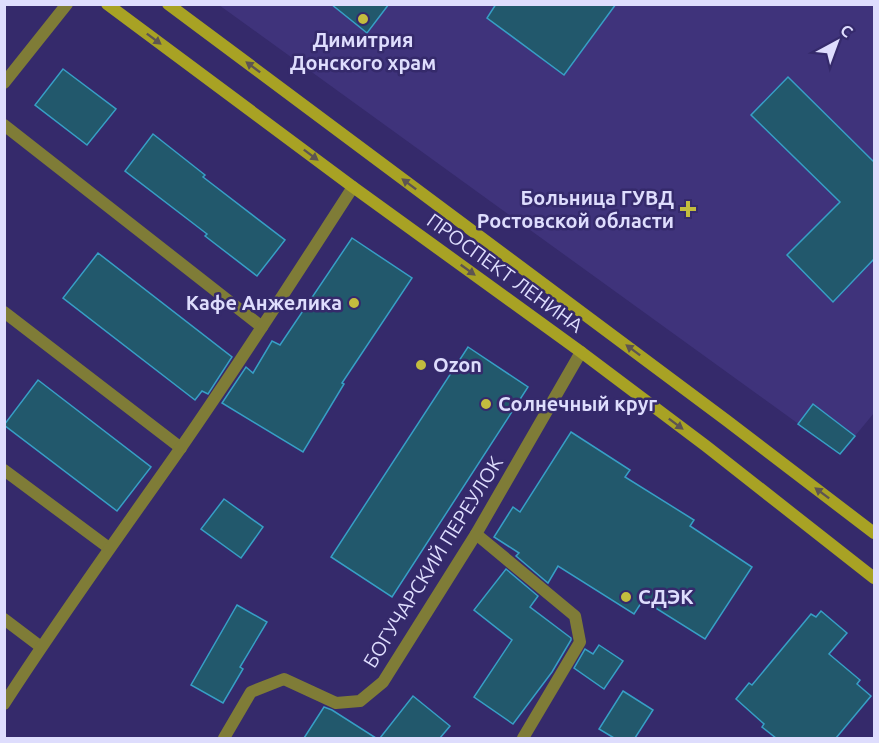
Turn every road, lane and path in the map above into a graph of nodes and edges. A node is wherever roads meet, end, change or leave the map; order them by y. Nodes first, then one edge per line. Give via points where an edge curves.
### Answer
1 (66, 4) edge
2 (107, 4) edge
3 (168, 4) edge
4 (4, 83) edge
5 (4, 125) edge
6 (353, 187) junction
7 (4, 312) edge
8 (262, 327) junction
9 (581, 352) junction
10 (181, 447) junction
11 (4, 470) edge
12 (873, 528) edge
13 (476, 534) junction
14 (109, 549) junction
15 (874, 578) edge
16 (4, 619) edge
17 (41, 647) junction
18 (4, 704) edge
19 (225, 738) edge
20 (524, 738) edge

1 - 4 street
2 -> 6 main road, ПРОСПЕКТ ЛЕНИНА
12 -> 3 main road, ПРОСПЕКТ ЛЕНИНА
5 - 8 street
6 - 8 street
6 -> 9 main road, ПРОСПЕКТ ЛЕНИНА
7 - 10 street
8 - 10 street
9 - 13 street, БОГУЧАРСКИЙ ПЕРЕУЛОК
9 -> 15 main road, ПРОСПЕКТ ЛЕНИНА
10 - 14 street
11 - 14 street
13 - 19 street, БОГУЧАРСКИЙ ПЕРЕУЛОК via 383,682 360,701 336,703 284,679 251,692
13 - 20 street via 574,616 580,642
14 - 17 street
16 - 17 street
17 - 18 street

